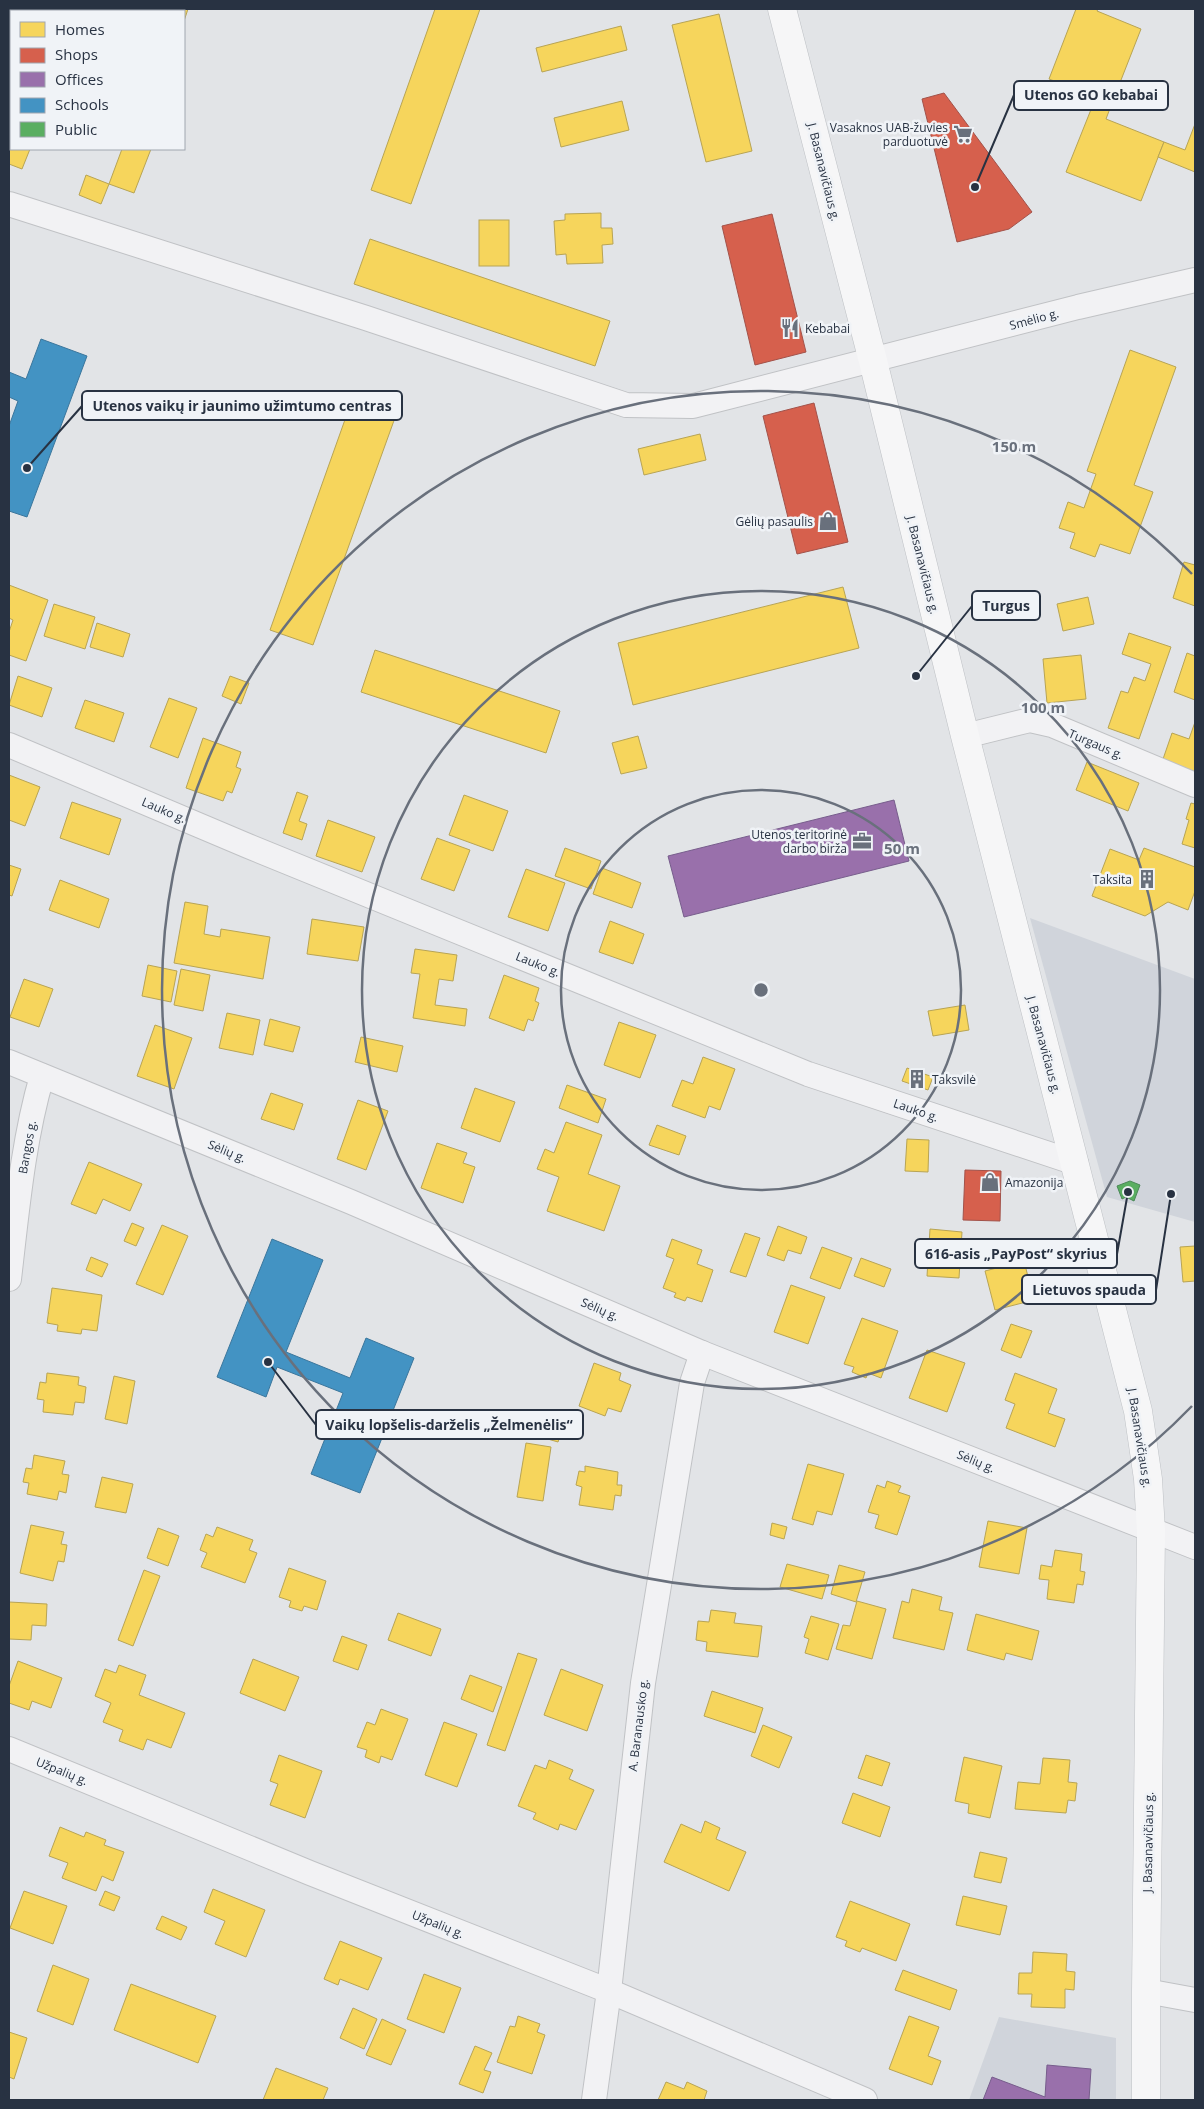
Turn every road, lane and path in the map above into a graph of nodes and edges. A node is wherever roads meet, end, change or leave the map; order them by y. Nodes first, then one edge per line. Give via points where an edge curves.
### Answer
1 (782, 9) edge
2 (9, 204) edge
3 (1195, 280) edge
4 (873, 361) junction
5 (965, 736) junction
6 (9, 745) edge
7 (1195, 786) edge
8 (9, 1062) edge
9 (42, 1076) junction
10 (1076, 1163) junction
11 (9, 1279) edge
12 (702, 1352) junction
13 (1151, 1530) junction
14 (1195, 1547) edge
15 (9, 1749) edge
16 (609, 1991) junction
17 (1146, 1991) junction
18 (1195, 2000) edge
19 (594, 2100) edge
20 (865, 2100) edge
21 (1146, 2100) edge

1 - 4 main road, J. Basanavičiaus g.
2 - 4 street, Smėlio g. via 626,405 693,406
3 - 4 street, Smėlio g.
4 - 5 main road, J. Basanavičiaus g.
5 - 7 street, Turgaus g. via 1030,720 1052,725
5 - 10 main road, J. Basanavičiaus g.
6 - 10 street, Lauko g. via 808,1074
8 - 9 street, Sėlių g.
9 - 11 street, Bangos g. via 34,1102 19,1192
9 - 12 street, Sėlių g. via 351,1202
10 - 13 main road, J. Basanavičiaus g. via 1138,1411 1148,1479
12 - 13 street, Sėlių g.
12 - 16 street, A. Baranausko g. via 692,1383 643,1683
13 - 14 street, Sėlių g.
13 - 17 main road, J. Basanavičiaus g.
15 - 16 street, Užpalių g.
16 - 19 street, A. Baranausko g.
16 - 20 street, Užpalių g.
17 - 18 street
17 - 21 main road, J. Basanavičiaus g.

